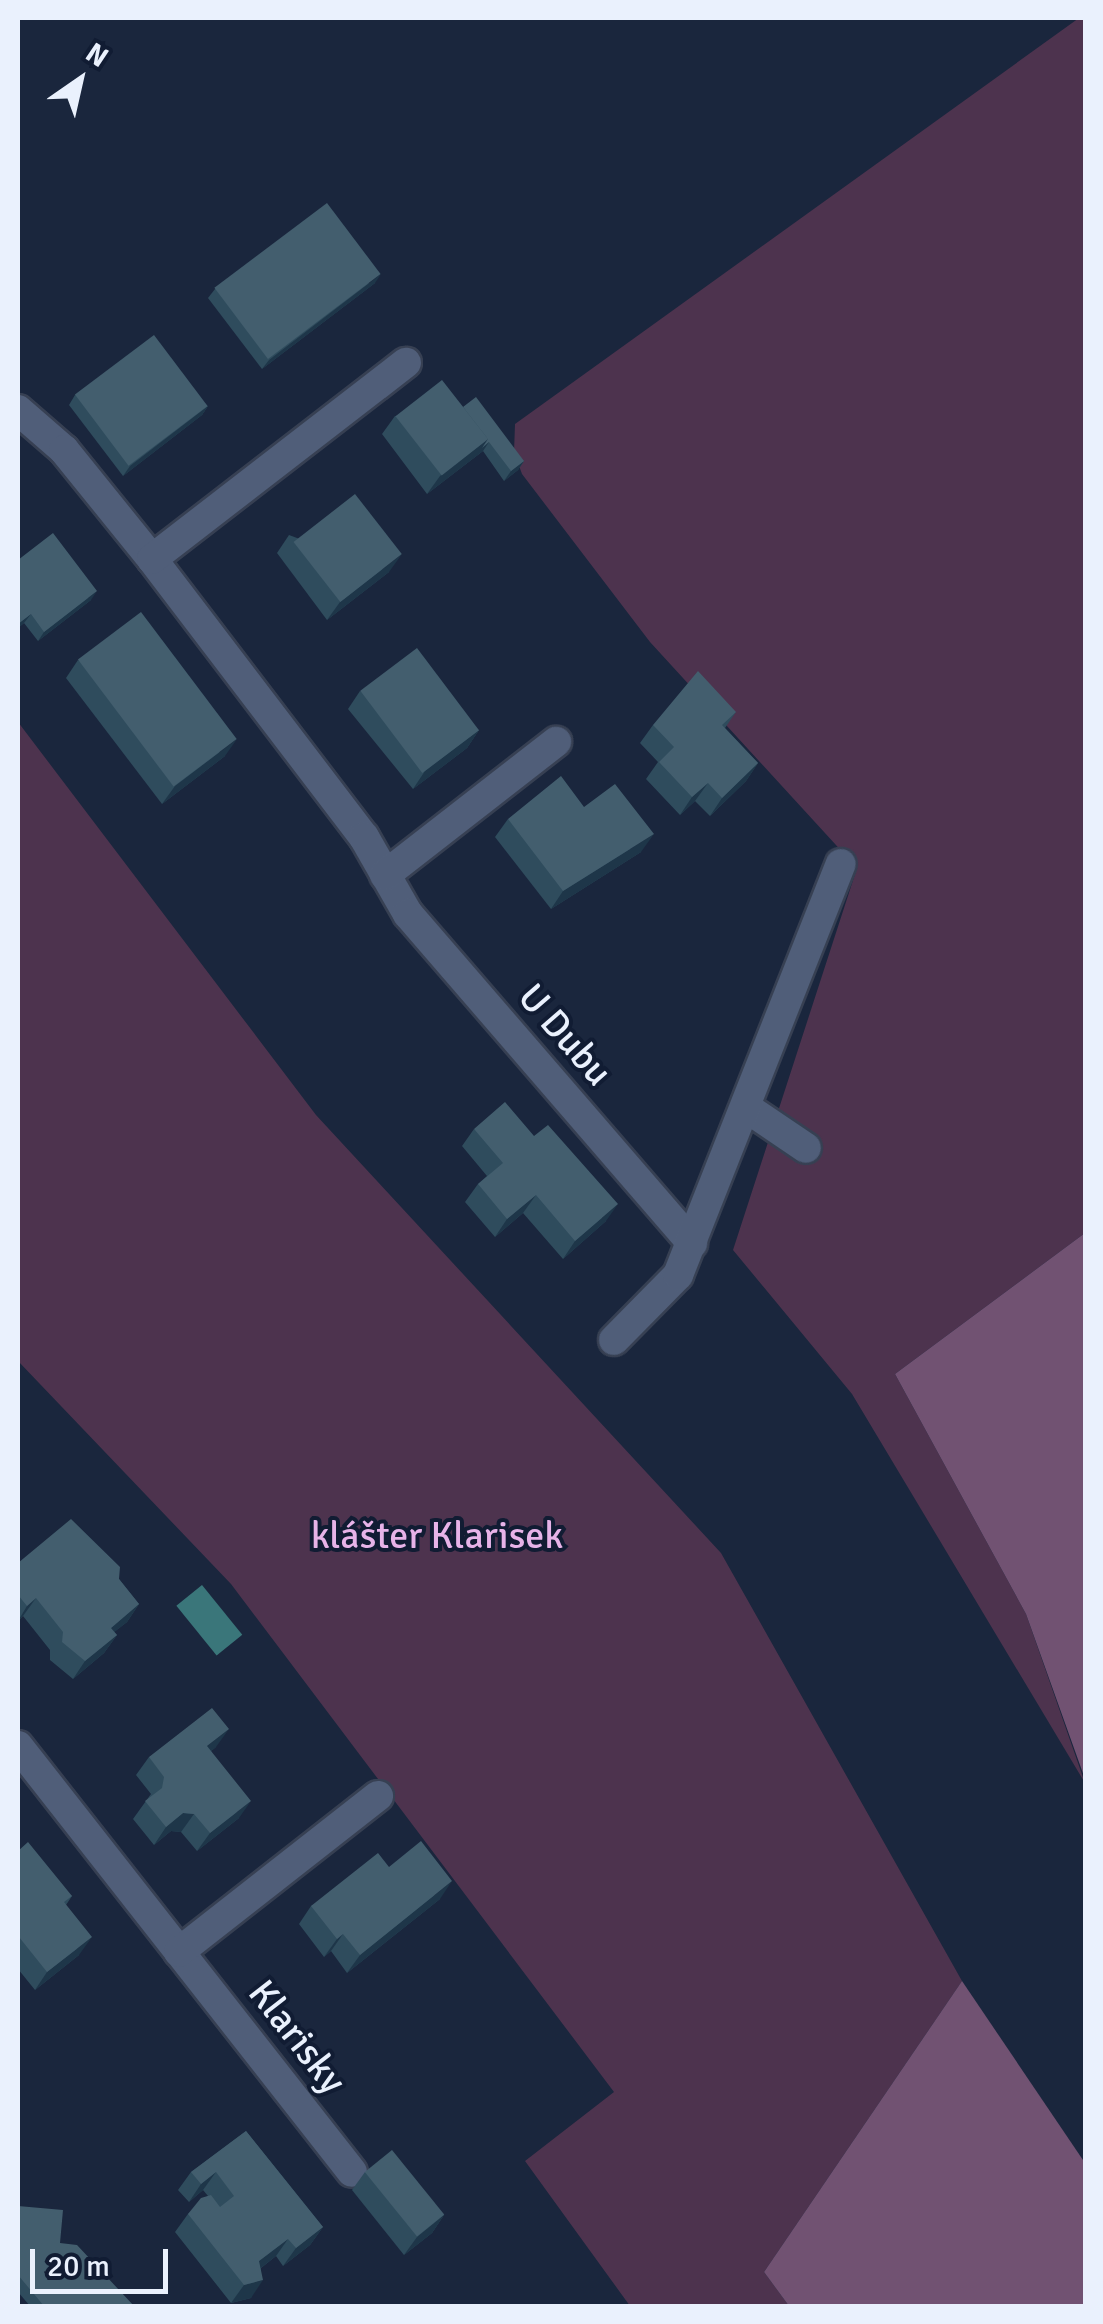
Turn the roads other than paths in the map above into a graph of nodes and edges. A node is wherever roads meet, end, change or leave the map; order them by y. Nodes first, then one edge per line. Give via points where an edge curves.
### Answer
1 (406, 363) dead end
2 (18, 410) edge
3 (152, 559) junction
4 (556, 742) dead end
5 (841, 864) dead end
6 (384, 875) junction
7 (747, 1108) junction
8 (806, 1148) dead end
9 (692, 1243) junction
10 (614, 1340) dead end
11 (18, 1746) edge
12 (378, 1796) dead end
13 (179, 1952) junction
14 (352, 2172) dead end

1 - 3 street
2 - 3 street, U Dubu via 64,450
3 - 6 street, U Dubu via 364,837
4 - 6 street
5 - 7 street
6 - 9 street, U Dubu via 408,914
7 - 8 street
7 - 9 street
9 - 10 street via 668,1290
11 - 13 street, Klarisky
12 - 13 street
13 - 14 street, Klarisky

